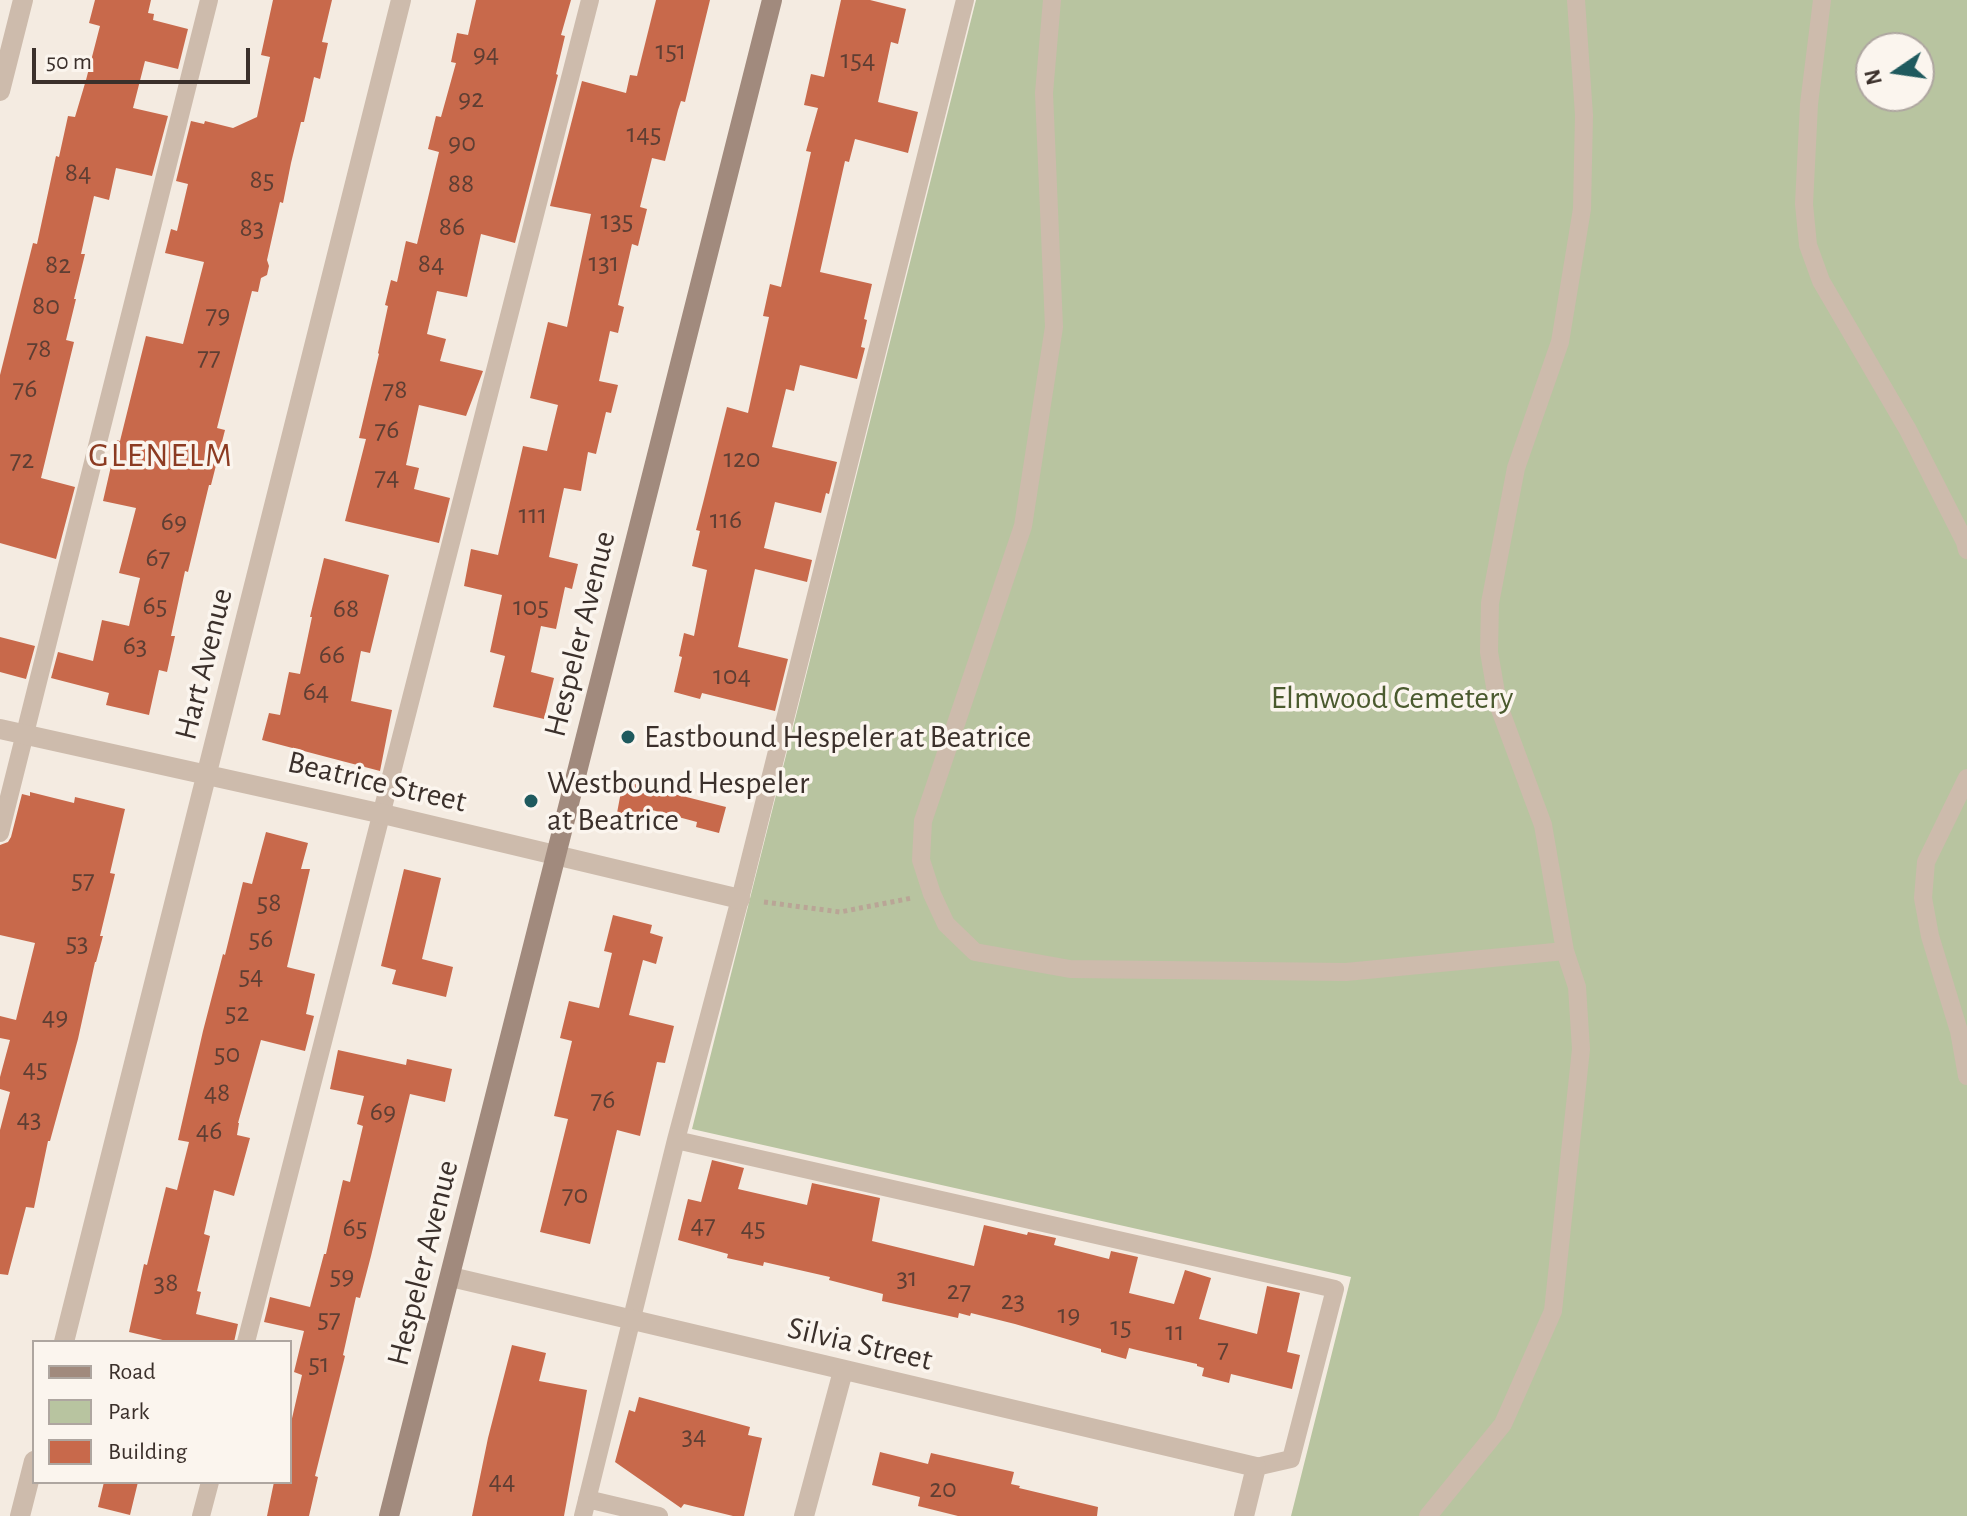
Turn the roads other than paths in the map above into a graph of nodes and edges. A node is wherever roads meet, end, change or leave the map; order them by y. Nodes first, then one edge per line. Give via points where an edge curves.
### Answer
1 (23, 0) edge
2 (209, 0) edge
3 (401, 0) edge
4 (590, 0) edge
5 (772, 0) edge
6 (965, 0) edge
7 (1052, 0) edge
8 (1576, 0) edge
9 (1822, 0) edge
10 (0, 91) edge
11 (1967, 550) edge
12 (0, 729) edge
13 (25, 736) junction
14 (207, 774) junction
15 (1967, 778) edge
16 (383, 814) junction
17 (0, 833) edge
18 (556, 855) junction
19 (740, 899) junction
20 (1565, 951) junction
21 (1967, 1076) edge
22 (676, 1140) junction
23 (451, 1277) junction
24 (632, 1320) junction
25 (65, 1340) edge
26 (247, 1340) edge
27 (843, 1371) junction
28 (1256, 1467) junction
29 (32, 1469) edge
30 (209, 1484) edge
31 (585, 1508) edge
32 (20, 1516) edge
33 (201, 1516) edge
34 (389, 1516) edge
35 (659, 1516) edge
36 (804, 1516) edge
37 (1244, 1516) edge
38 (1428, 1516) edge

1 - 10 street
2 - 13 lane
3 - 14 street, Hart Avenue
4 - 16 lane
5 - 18 main road, Hespeler Avenue
6 - 19 lane
7 - 20 lane via 1044,93 1054,327 1023,526 923,821 921,860 946,924 975,952 1070,969 1346,972
8 - 20 lane via 1584,115 1582,209 1560,342 1516,468 1490,603 1489,639 1498,704 1543,825
9 - 11 lane via 1809,104 1804,204 1808,245 1821,281 1908,430
12 - 13 street, Beatrice Street
13 - 14 street, Beatrice Street
13 - 17 lane
14 - 16 street, Beatrice Street
14 - 25 street, Hart Avenue
15 - 21 lane via 1926,862 1923,898
16 - 18 street, Beatrice Street
16 - 26 lane
18 - 19 street, Beatrice Street
18 - 23 main road, Hespeler Avenue
19 - 22 lane
20 - 38 lane via 1577,987 1581,1049 1553,1311 1503,1424
22 - 24 lane
22 - 28 lane via 1335,1289 1291,1459
23 - 24 street, Silvia Street
23 - 34 main road, Hespeler Avenue
24 - 27 street, Silvia Street
24 - 31 lane
27 - 28 street, Silvia Street
27 - 36 street
28 - 37 street
29 - 32 street
30 - 33 lane
31 - 35 lane

